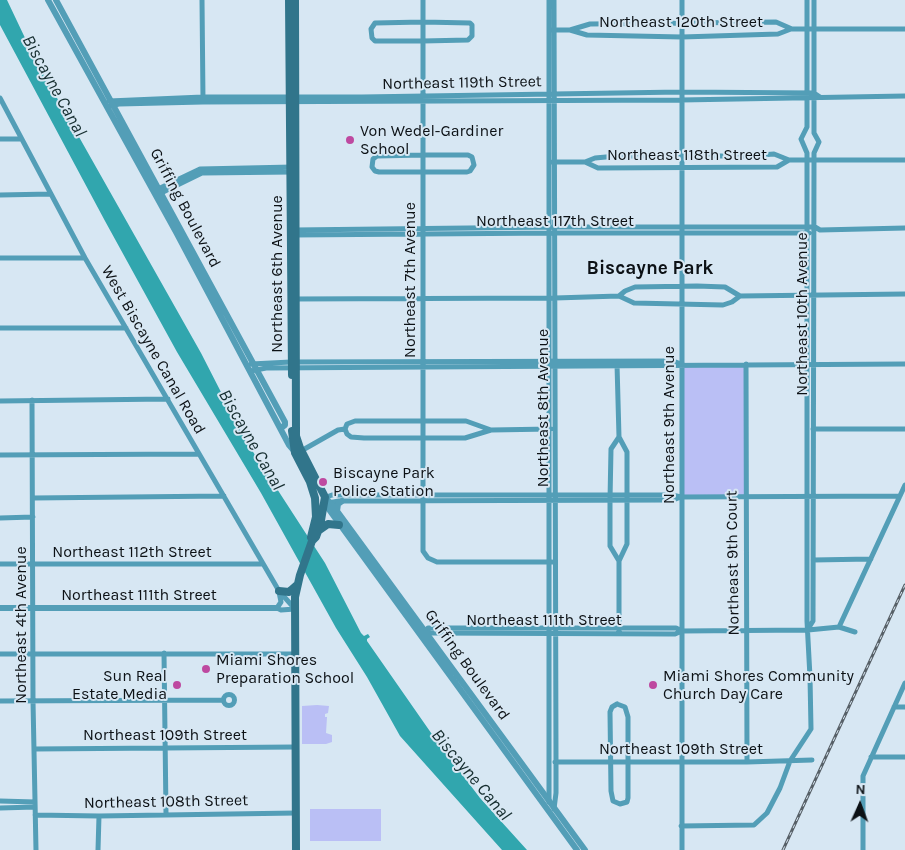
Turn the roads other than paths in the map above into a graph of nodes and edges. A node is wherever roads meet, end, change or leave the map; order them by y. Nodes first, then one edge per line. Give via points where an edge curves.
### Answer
1 (48, 0) edge
2 (56, 0) edge
3 (202, 0) edge
4 (289, 0) edge
5 (295, 0) edge
6 (422, 0) edge
7 (549, 0) edge
8 (554, 0) edge
9 (682, 0) edge
10 (807, 0) edge
11 (814, 0) edge
12 (423, 22) junction
13 (682, 24) junction
14 (792, 29) junction
15 (807, 29) junction
16 (814, 29) junction
17 (905, 29) edge
18 (552, 30) junction
19 (570, 30) junction
20 (682, 37) junction
21 (423, 41) junction
22 (681, 92) junction
23 (806, 96) junction
24 (816, 96) junction
25 (905, 96) edge
26 (549, 97) junction
27 (556, 97) junction
28 (0, 98) edge
29 (423, 98) junction
30 (203, 100) junction
31 (292, 100) junction
32 (681, 100) junction
33 (109, 104) junction
34 (0, 138) edge
35 (21, 138) junction
36 (422, 155) junction
37 (681, 156) junction
38 (789, 160) junction
39 (807, 160) junction
40 (905, 160) edge
41 (814, 161) junction
42 (552, 162) junction
43 (585, 162) junction
44 (682, 167) junction
45 (293, 169) junction
46 (423, 172) junction
47 (158, 192) junction
48 (0, 194) edge
49 (51, 194) junction
50 (681, 226) junction
51 (905, 228) edge
52 (552, 230) junction
53 (807, 230) junction
54 (816, 230) junction
55 (424, 231) junction
56 (293, 233) junction
57 (681, 233) junction
58 (0, 258) edge
59 (85, 258) junction
60 (682, 287) junction
61 (905, 294) edge
62 (807, 295) junction
63 (814, 295) junction
64 (618, 296) junction
65 (740, 296) junction
66 (552, 298) junction
67 (293, 299) junction
68 (423, 299) junction
69 (681, 304) junction
70 (0, 328) edge
71 (126, 328) junction
72 (552, 364) junction
73 (617, 364) junction
74 (682, 364) junction
75 (746, 364) junction
76 (806, 364) junction
77 (815, 364) junction
78 (905, 364) edge
79 (294, 365) junction
80 (423, 365) junction
81 (252, 367) junction
82 (168, 399) junction
83 (0, 400) edge
84 (32, 400) junction
85 (423, 420) junction
86 (815, 428) junction
87 (905, 428) edge
88 (345, 429) junction
89 (549, 429) junction
90 (555, 429) junction
91 (807, 429) junction
92 (491, 430) junction
93 (619, 437) junction
94 (423, 438) junction
95 (297, 440) joint
96 (298, 451) junction
97 (0, 454) edge
98 (32, 454) junction
99 (199, 454) junction
100 (905, 485) edge
101 (314, 494) junction
102 (807, 495) junction
103 (814, 495) junction
104 (224, 496) junction
105 (745, 496) junction
106 (900, 496) junction
107 (423, 497) junction
108 (552, 497) junction
109 (610, 497) junction
110 (627, 497) junction
111 (681, 497) junction
112 (33, 498) junction
113 (326, 501) junction
114 (342, 501) junction
115 (316, 511) junction
116 (337, 511) junction
117 (33, 517) junction
118 (0, 518) edge
119 (339, 525) junction
120 (318, 531) junction
121 (312, 541) junction
122 (871, 559) junction
123 (807, 560) junction
124 (814, 560) junction
125 (619, 561) junction
126 (552, 562) junction
127 (0, 564) edge
128 (34, 564) junction
129 (263, 564) junction
130 (379, 574) junction
131 (297, 585) junction
132 (279, 591) junction
133 (0, 608) edge
134 (34, 608) junction
135 (278, 608) junction
136 (295, 609) junction
137 (839, 627) junction
138 (808, 630) junction
139 (417, 631) junction
140 (425, 631) junction
141 (553, 631) junction
142 (618, 631) junction
143 (682, 631) junction
144 (747, 631) junction
145 (856, 632) dead end
146 (33, 653) junction
147 (164, 653) junction
148 (0, 654) edge
149 (295, 654) junction
150 (447, 666) junction
151 (810, 677) junction
152 (841, 678) dead end
153 (905, 683) edge
154 (165, 700) junction
155 (224, 700) dead end
156 (33, 701) junction
157 (0, 702) edge
158 (894, 707) junction
159 (905, 707) edge
160 (296, 747) junction
161 (165, 748) junction
162 (34, 749) junction
163 (871, 757) junction
164 (905, 757) edge
165 (812, 760) dead end
166 (611, 761) junction
167 (628, 761) junction
168 (681, 761) junction
169 (790, 761) junction
170 (517, 762) junction
171 (553, 762) junction
172 (747, 762) junction
173 (550, 790) junction
174 (543, 792) junction
175 (0, 801) edge
176 (35, 804) junction
177 (550, 806) junction
178 (0, 808) edge
179 (296, 813) junction
180 (166, 814) junction
181 (35, 815) junction
182 (99, 816) junction
183 (682, 826) junction
184 (36, 850) edge
185 (98, 850) edge
186 (296, 850) edge
187 (578, 850) edge
188 (585, 850) edge
189 (682, 850) edge
190 (863, 850) edge

1 - 33 street, Griffing Boulevard
2 - 33 street, Griffing Boulevard
3 - 30 street
4 - 31 main road, Northeast 6th Avenue
5 - 31 main road, Northeast 6th Avenue
6 - 12 street, Northeast 7th Avenue
7 - 18 street, Northeast 8th Avenue
8 - 18 street, Northeast 8th Avenue
9 - 13 street, Northeast 9th Avenue
10 - 15 street, Northeast 10th Avenue
11 - 16 street, Northeast 10th Avenue
12 - 21 street, Northeast 7th Avenue
12 - 21 street via 470,23 473,32 468,40
12 - 21 street via 375,23 371,32 375,41
13 - 14 street, Northeast 120th Street via 776,22
13 - 19 street, Northeast 120th Street via 590,24
13 - 20 street, Northeast 9th Avenue
14 - 15 street, Northeast 120th Street
14 - 20 street, Northeast 120th Street via 778,34
15 - 16 street, Northeast 120th Street
15 - 23 street, Northeast 10th Avenue
16 - 17 street, Northeast 120th Street
16 - 24 street, Northeast 10th Avenue
18 - 19 street, Northeast 120th Street
18 - 26 street, Northeast 8th Avenue
18 - 27 street, Northeast 8th Avenue
19 - 20 street, Northeast 120th Street via 588,35
20 - 22 street, Northeast 9th Avenue
21 - 29 street, Northeast 7th Avenue
22 - 23 street, Northeast 119th Street
22 - 27 street, Northeast 119th Street
22 - 32 street, Northeast 9th Avenue
23 - 24 street, Northeast 119th Street
23 - 32 street, Northeast 119th Street
23 - 39 street, Northeast 10th Avenue via 807,127 801,139
24 - 25 street, Northeast 119th Street
24 - 41 street, Northeast 10th Avenue via 814,133 819,142
26 - 27 street, Northeast 119th Street
26 - 29 street, Northeast 119th Street
26 - 42 street, Northeast 8th Avenue
27 - 32 street, Northeast 119th Street
27 - 42 street, Northeast 8th Avenue
28 - 35 street, West Biscayne Canal Road
29 - 31 street, Northeast 119th Street
29 - 36 street, Northeast 7th Avenue
30 - 31 street, Northeast 119th Street
30 - 33 street, Northeast 119th Street
31 - 45 main road, Northeast 6th Avenue
32 - 37 street, Northeast 9th Avenue
33 - 47 street, Griffing Boulevard
34 - 35 street
35 - 49 street, West Biscayne Canal Road
36 - 46 street, Northeast 7th Avenue
36 - 46 street via 377,156 372,164 379,172
36 - 46 street via 468,155 474,162 467,172
37 - 38 street, Northeast 118th Street via 774,154
37 - 43 street, Northeast 118th Street via 617,156
37 - 44 street, Northeast 9th Avenue
38 - 39 street, Northeast 118th Street
38 - 44 street, Northeast 118th Street via 777,166
39 - 41 street, Northeast 118th Street
39 - 53 street, Northeast 10th Avenue
40 - 41 street, Northeast 118th Street
41 - 54 street, Northeast 10th Avenue
42 - 43 street, Northeast 118th Street
42 - 52 street, Northeast 8th Avenue
43 - 44 street, Northeast 118th Street via 598,168
44 - 50 street, Northeast 9th Avenue
45 - 47 street via 200,168
45 - 56 main road, Northeast 6th Avenue
46 - 55 street, Northeast 7th Avenue
47 - 81 street, Griffing Boulevard
48 - 49 street
49 - 59 street, West Biscayne Canal Road
50 - 52 street, Northeast 117th Street
50 - 53 street, Northeast 117th Street
50 - 57 street, Northeast 9th Avenue
51 - 54 street, Northeast 117th Street
52 - 55 street, Northeast 117th Street
52 - 57 street, Northeast 117th Street
52 - 66 street, Northeast 8th Avenue
53 - 54 street, Northeast 117th Street
53 - 57 street, Northeast 117th Street
53 - 62 street, Northeast 10th Avenue
54 - 63 street, Northeast 10th Avenue
55 - 56 street, Northeast 117th Street
55 - 68 street, Northeast 7th Avenue
56 - 67 main road, Northeast 6th Avenue
57 - 60 street, Northeast 9th Avenue
58 - 59 street
59 - 71 street, West Biscayne Canal Road
60 - 64 street via 635,287
60 - 65 street via 725,287
60 - 69 street, Northeast 9th Avenue
61 - 63 street
62 - 63 street
62 - 65 street
62 - 76 street, Northeast 10th Avenue
63 - 77 street, Northeast 10th Avenue
64 - 66 street
64 - 69 street via 634,302
65 - 69 street via 723,305
66 - 68 street
66 - 72 street, Northeast 8th Avenue
67 - 68 street
67 - 79 main road, Northeast 6th Avenue
68 - 80 street, Northeast 7th Avenue
69 - 74 street, Northeast 9th Avenue
70 - 71 street
71 - 82 street, West Biscayne Canal Road
72 - 73 street
72 - 80 street
72 - 89 street, Northeast 8th Avenue
72 - 90 street, Northeast 8th Avenue
73 - 74 street
73 - 93 street
74 - 75 street
74 - 111 street, Northeast 9th Avenue
75 - 76 street
75 - 105 street, Northeast 9th Court
76 - 77 street
76 - 91 street, Northeast 10th Avenue
77 - 78 street
77 - 86 street, Northeast 10th Avenue
79 - 80 street
79 - 81 street
79 - 95 main road, Northeast 6th Avenue
79 - 96 main road, Northeast 6th Avenue via 292,438
80 - 85 street, Northeast 7th Avenue
81 - 96 street, Griffing Boulevard via 289,445
82 - 84 street
82 - 99 street, West Biscayne Canal Road
83 - 84 street
84 - 98 street, Northeast 4th Avenue
85 - 88 street via 355,421 347,424
85 - 92 street via 466,421
85 - 94 street, Northeast 7th Avenue
86 - 87 street
86 - 91 street
86 - 103 street, Northeast 10th Avenue
88 - 94 street via 348,436 354,438
88 - 96 street
89 - 90 street
89 - 92 street
89 - 108 street, Northeast 8th Avenue
90 - 108 street, Northeast 8th Avenue
91 - 102 street, Northeast 10th Avenue
92 - 94 street via 465,438
93 - 109 street via 611,449
93 - 110 street via 627,452
94 - 107 street, Northeast 7th Avenue
95 - 96 main road, Griffing Boulevard
96 - 101 main road, Northeast 6th Avenue
96 - 113 main road, Griffing Boulevard
97 - 98 street
98 - 99 street
98 - 112 street, Northeast 4th Avenue
99 - 104 street, West Biscayne Canal Road
100 - 106 street
101 - 113 main road, Griffing Boulevard
101 - 115 main road, Northeast 6th Avenue
102 - 103 street
102 - 105 street
102 - 123 street, Northeast 10th Avenue
103 - 106 street
103 - 124 street, Northeast 10th Avenue
104 - 112 street
104 - 129 street, West Biscayne Canal Road
105 - 111 street
105 - 144 street, Northeast 9th Court
106 - 122 street
107 - 108 street
107 - 113 street via 332,495
107 - 114 street
107 - 126 street, Northeast 7th Avenue via 423,548 428,558 441,562
108 - 109 street
108 - 126 street, Northeast 8th Avenue
109 - 110 street
109 - 125 street via 610,546
110 - 111 street via 673,500
110 - 125 street via 627,544
111 - 143 street, Northeast 9th Avenue
112 - 117 street, Northeast 4th Avenue
113 - 114 street
113 - 115 main road
113 - 116 street, Griffing Boulevard
113 - 119 street, Griffing Boulevard
113 - 120 main road, Northeast 6th Avenue
114 - 116 street
115 - 121 main road, Northeast 6th Avenue
116 - 130 street, Griffing Boulevard
117 - 118 street
117 - 128 street, Northeast 4th Avenue
119 - 120 main road via 328,524
119 - 130 street, Griffing Boulevard
120 - 121 main road, Northeast 6th Avenue
121 - 131 main road, Northeast 6th Avenue
122 - 124 street
122 - 137 street
123 - 124 street
123 - 138 street, Northeast 10th Avenue
124 - 138 street, Northeast 10th Avenue via 813,621
125 - 142 street
126 - 141 street, Northeast 8th Avenue
127 - 128 street, Northeast 112th Street
128 - 129 street, Northeast 112th Street
128 - 134 street, Northeast 4th Avenue
129 - 132 street, West Biscayne Canal Road
130 - 139 street, Griffing Boulevard
130 - 140 street, Griffing Boulevard
131 - 132 main road via 289,592
131 - 136 main road, Northeast 6th Avenue
132 - 135 street via 281,602
132 - 136 street, West Biscayne Canal Road
133 - 134 street, Northeast 111th Street
134 - 135 street, Northeast 111th Street
134 - 146 street, Northeast 4th Avenue
135 - 136 street
136 - 149 main road, Northeast 6th Avenue
137 - 138 street, Northeast 111th Street
137 - 145 street, Northeast 111th Street
138 - 144 street, Northeast 111th Street
138 - 151 street, Northeast 10th Avenue
139 - 140 street
139 - 150 street, Griffing Boulevard
140 - 141 street, Northeast 111th Street
140 - 150 street, Griffing Boulevard
141 - 142 street, Northeast 111th Street
141 - 171 street, Northeast 8th Avenue
142 - 143 street, Northeast 111th Street via 674,634
143 - 144 street, Northeast 111th Street
143 - 168 street, Northeast 9th Avenue
144 - 172 street, Northeast 9th Court
146 - 147 street
146 - 148 street
146 - 156 street, Northeast 4th Avenue
147 - 149 street
147 - 154 street
149 - 160 main road, Northeast 6th Avenue
150 - 170 street, Griffing Boulevard
151 - 152 street
151 - 169 street, Northeast 10th Avenue via 811,729
153 - 158 street
154 - 155 street
154 - 156 street
154 - 161 street
156 - 157 street
156 - 162 street, Northeast 4th Avenue
158 - 159 street
158 - 163 street
160 - 161 street, Northeast 109th Street
160 - 179 main road, Northeast 6th Avenue
161 - 162 street, Northeast 109th Street
161 - 180 street
162 - 176 street, Northeast 4th Avenue
163 - 164 street
163 - 190 street via 862,781
165 - 169 street, Northeast 109th Street
166 - 167 street, Northeast 109th Street
166 - 167 street via 611,796 620,804 628,800
166 - 167 street via 611,710 617,704 624,706 628,714
166 - 171 street, Northeast 109th Street
167 - 168 street, Northeast 109th Street
168 - 172 street, Northeast 109th Street
168 - 183 street, Northeast 9th Avenue
169 - 172 street, Northeast 109th Street
169 - 183 street, Northeast 10th Avenue via 766,813 754,825
170 - 174 street, Griffing Boulevard
170 - 177 street, Griffing Boulevard
171 - 173 street, Northeast 8th Avenue
171 - 177 street, Northeast 8th Avenue via 556,793
173 - 174 street
173 - 177 street, Northeast 8th Avenue
174 - 177 street, Griffing Boulevard
175 - 176 street
176 - 178 street
176 - 181 street, Northeast 4th Avenue
177 - 187 street, Griffing Boulevard via 553,816
177 - 188 street, Griffing Boulevard
179 - 180 street, Northeast 108th Street
179 - 186 main road, Northeast 6th Avenue
180 - 182 street, Northeast 108th Street
181 - 182 street, Northeast 108th Street
181 - 184 street, Northeast 4th Avenue
182 - 185 street
183 - 189 street, Northeast 9th Avenue

